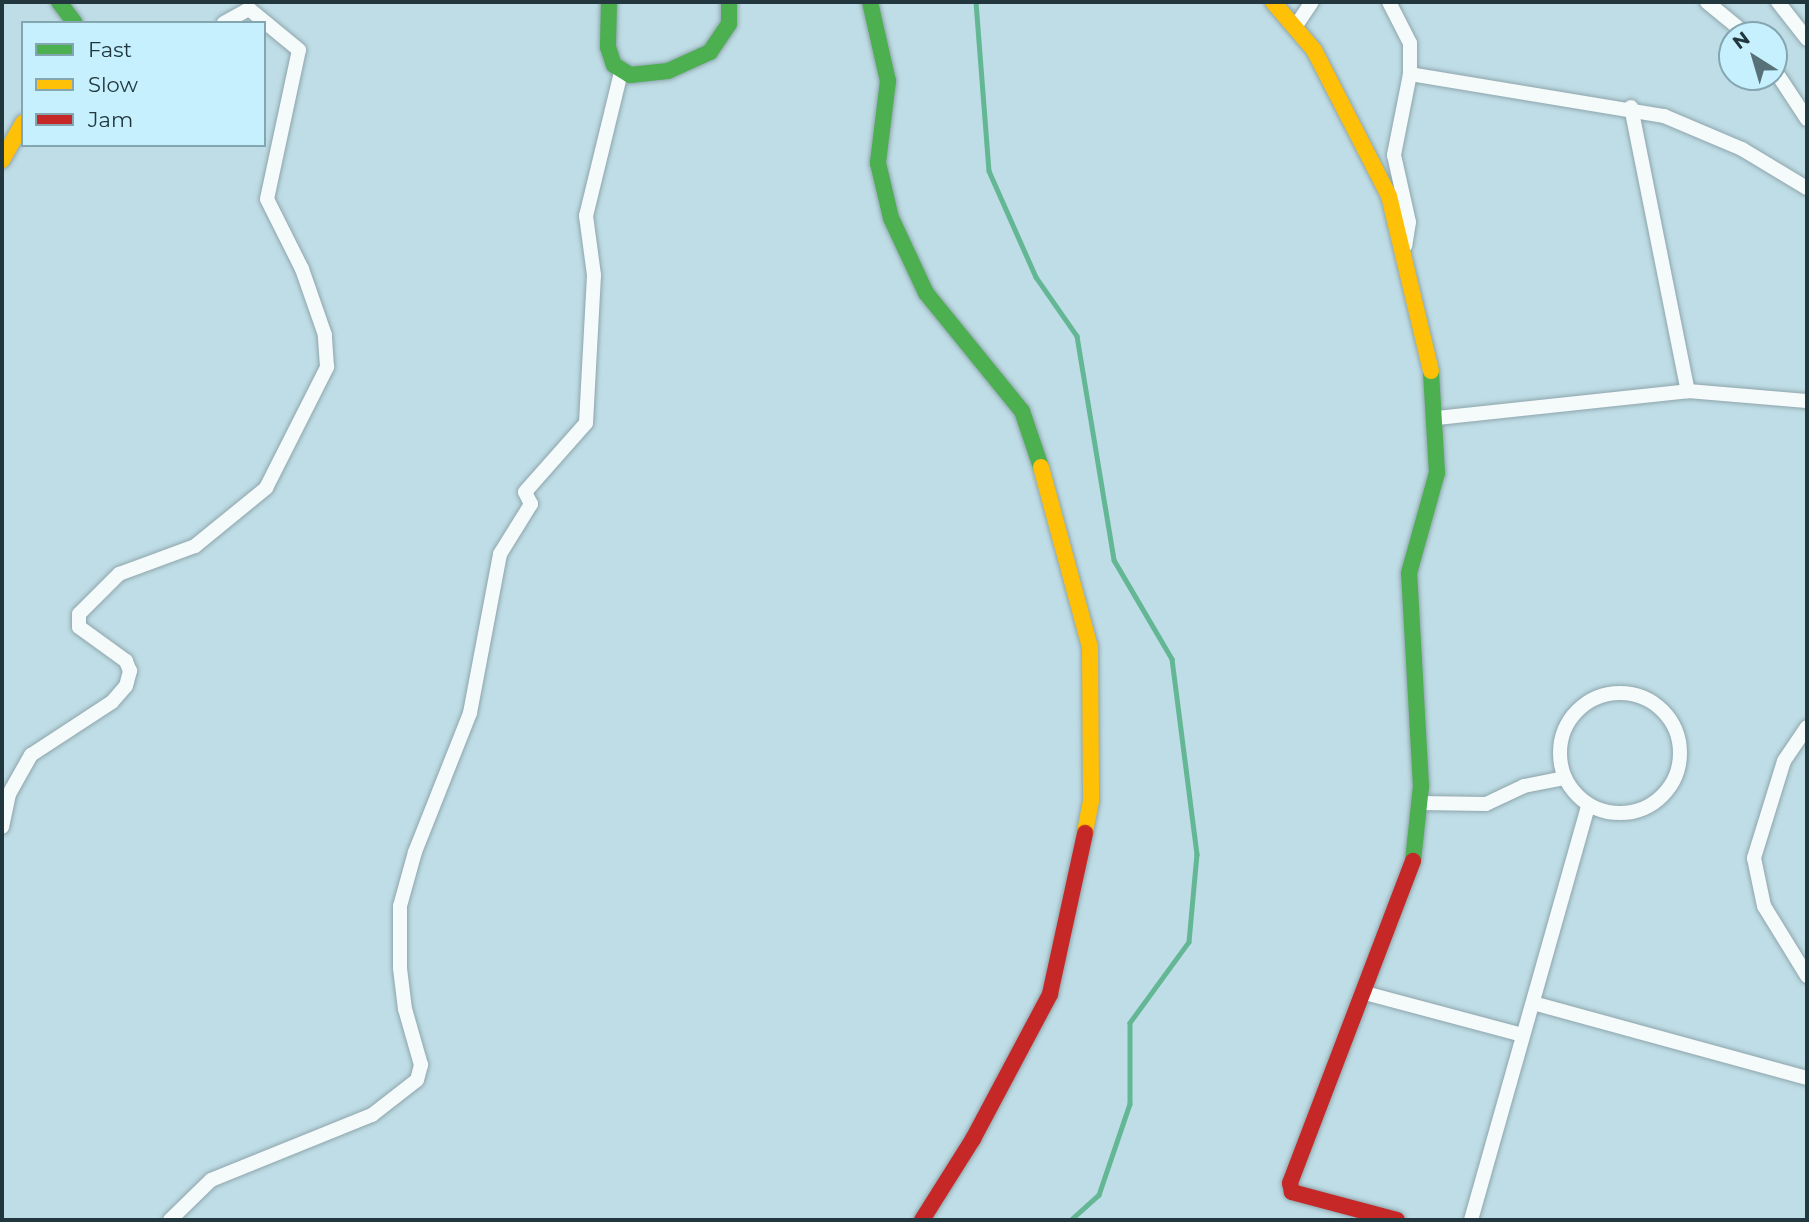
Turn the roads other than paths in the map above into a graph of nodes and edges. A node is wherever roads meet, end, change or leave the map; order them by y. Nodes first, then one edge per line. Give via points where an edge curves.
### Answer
1 (59, 2) edge
2 (609, 2) edge
3 (729, 2) edge
4 (870, 2) edge
5 (1273, 2) edge
6 (1312, 2) edge
7 (1389, 2) edge
8 (1707, 2) edge
9 (1778, 2) edge
10 (73, 21) edge
11 (228, 21) edge
12 (264, 21) edge
13 (1730, 21) edge
14 (266, 23) edge
15 (1295, 27) junction
16 (1807, 39) edge
17 (621, 72) junction
18 (1410, 74) junction
19 (1788, 88) edge
20 (1631, 107) junction
21 (1805, 112) edge
22 (21, 127) edge
23 (21, 147) edge
24 (4, 158) edge
25 (1807, 187) edge
26 (1405, 248) junction
27 (1688, 391) junction
28 (1807, 401) edge
29 (1437, 418) junction
30 (1807, 727) edge
31 (1564, 778) junction
32 (1420, 803) junction
33 (1588, 806) junction
34 (2, 827) edge
35 (1807, 976) edge
36 (1365, 993) junction
37 (1533, 1003) junction
38 (1523, 1035) junction
39 (1807, 1078) edge
40 (170, 1220) edge
41 (922, 1220) edge
42 (1397, 1220) edge
43 (1471, 1220) edge

1 - 10 main road
2 - 17 main road via 608,47
3 - 17 main road via 729,24 710,52 668,71
4 - 41 main road via 888,81 878,163 891,218 926,293 1022,411 1037,446 1052,522 1090,647 1093,686 1091,801 1068,929 1050,994 973,1139
5 - 15 main road
6 - 15 street
7 - 18 street via 1407,32
8 - 13 street
9 - 16 street
11 - 12 street via 249,9
14 - 34 street via 299,50 267,199 314,302 325,335 327,367 266,488 195,547 119,573 79,614 79,627 126,661 130,671 126,686 112,702 31,755 9,794
15 - 26 main road via 1347,107 1389,196
17 - 40 street via 586,216 594,275 586,423 525,492 531,504 500,554 470,713 415,852 400,906 405,1009 421,1065 417,1080 372,1115 211,1180
18 - 20 street
18 - 26 street via 1394,155 1409,222
19 - 21 street
20 - 25 street via 1742,149
20 - 27 street
22 - 24 main road
23 - 24 street
26 - 29 main road via 1427,339
27 - 28 street
27 - 29 street
29 - 32 main road via 1437,473 1409,573
30 - 35 street via 1784,761 1754,859 1764,906
31 - 32 street via 1524,786 1486,804
31 - 33 street
31 - 33 street via 1559,749 1564,727 1577,709 1596,696 1618,692 1640,695 1660,707 1680,746 1669,788 1653,804 1632,813
32 - 36 main road via 1416,851
33 - 37 street
36 - 38 street
36 - 42 main road via 1290,1183 1292,1192
37 - 38 street
37 - 39 street
38 - 43 street

